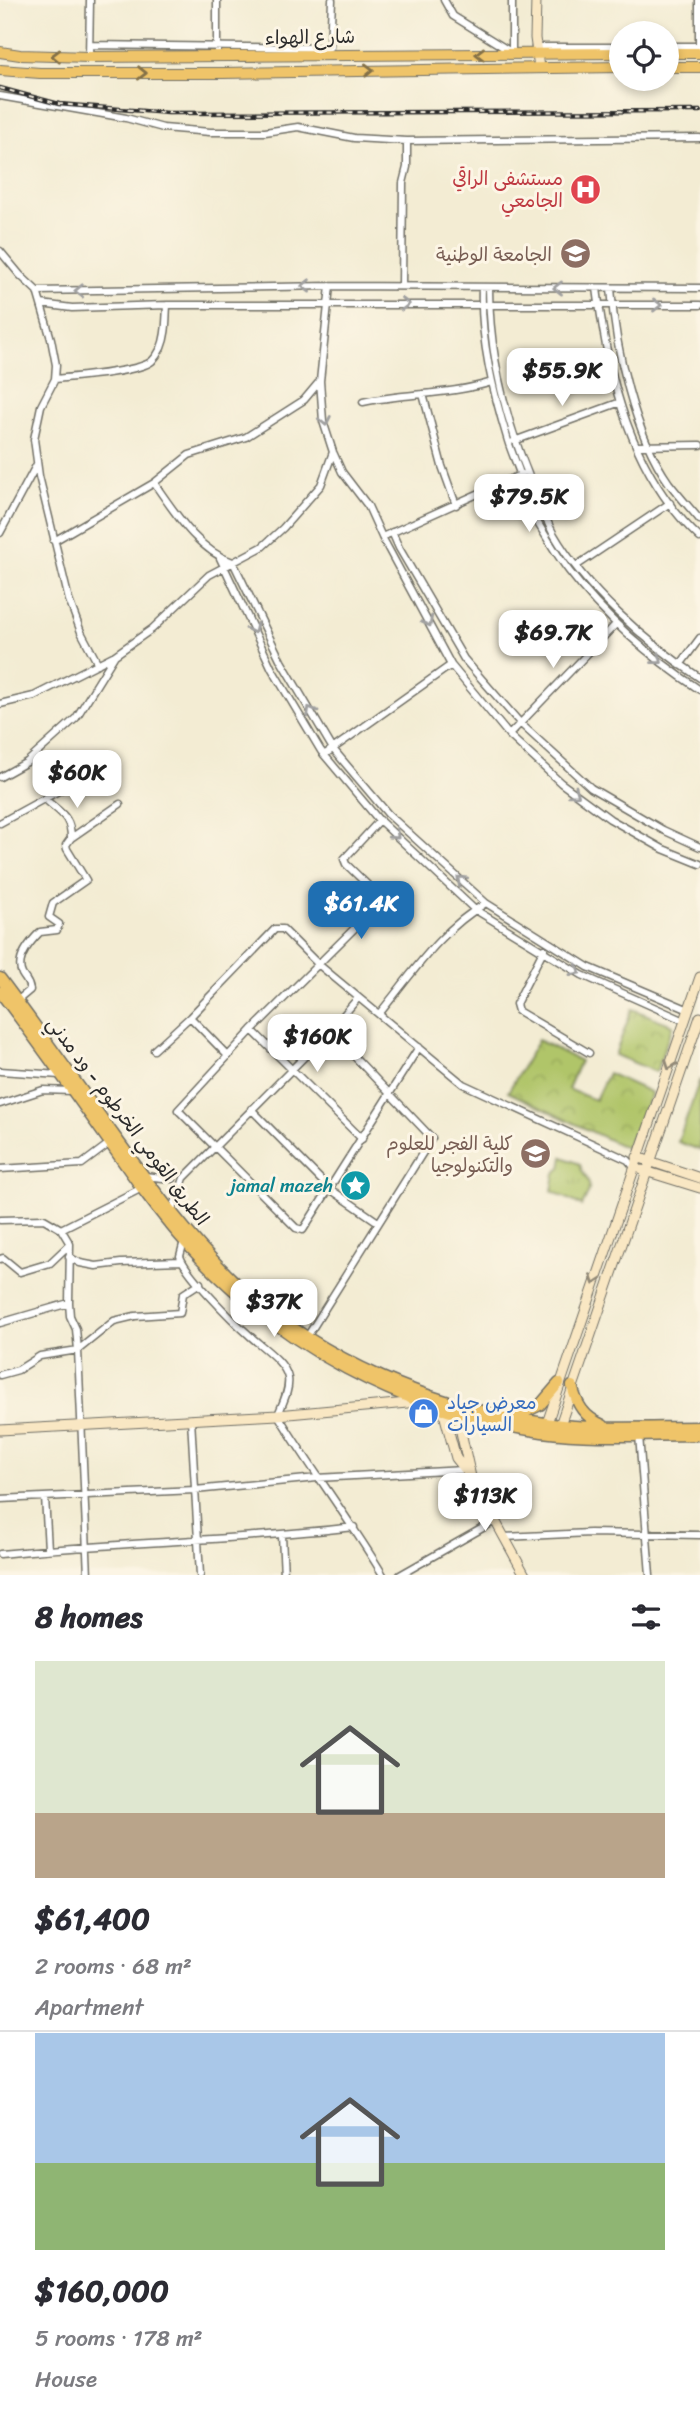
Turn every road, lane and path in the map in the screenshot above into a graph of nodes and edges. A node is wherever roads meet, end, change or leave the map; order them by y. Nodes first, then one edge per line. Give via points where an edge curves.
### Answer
1 (90, 0) edge
2 (217, 0) edge
3 (332, 0) edge
4 (444, 0) edge
5 (512, 0) edge
6 (536, 0) edge
7 (699, 0) edge
8 (90, 45) junction
9 (609, 47) edge
10 (679, 48) edge
11 (700, 49) edge
12 (536, 50) junction
13 (0, 51) edge
14 (217, 52) junction
15 (679, 52) edge
16 (512, 53) junction
17 (609, 53) edge
18 (89, 57) junction
19 (700, 66) edge
20 (609, 67) edge
21 (679, 67) edge
22 (539, 68) junction
23 (0, 70) edge
24 (0, 96) edge
25 (700, 138) edge
26 (407, 141) junction
27 (0, 251) edge
28 (330, 286) junction
29 (402, 286) junction
30 (485, 287) junction
31 (191, 288) junction
32 (597, 288) junction
33 (611, 288) junction
34 (679, 288) junction
35 (700, 288) edge
36 (37, 291) junction
37 (41, 304) junction
38 (167, 305) junction
39 (190, 305) junction
40 (327, 305) junction
41 (485, 305) junction
42 (599, 305) junction
43 (612, 305) junction
44 (680, 305) junction
45 (700, 305) edge
46 (55, 379) junction
47 (320, 381) junction
48 (494, 381) junction
49 (423, 394) junction
50 (363, 402) dead end
51 (618, 403) junction
52 (512, 442) junction
53 (700, 445) edge
54 (636, 446) junction
55 (649, 446) junction
56 (332, 452) junction
57 (37, 463) junction
58 (524, 474) junction
59 (154, 483) junction
60 (670, 503) junction
61 (456, 505) junction
62 (700, 520) edge
63 (392, 532) junction
64 (0, 533) edge
65 (382, 537) junction
66 (700, 538) edge
67 (54, 541) junction
68 (220, 558) junction
69 (233, 562) junction
70 (577, 565) junction
71 (223, 568) junction
72 (568, 570) junction
73 (616, 624) junction
74 (700, 638) edge
75 (114, 655) junction
76 (98, 664) junction
77 (284, 665) junction
78 (451, 665) junction
79 (680, 665) junction
80 (272, 668) junction
81 (700, 678) edge
82 (700, 690) edge
83 (0, 704) edge
84 (521, 724) junction
85 (509, 735) junction
86 (333, 749) junction
87 (324, 755) junction
88 (0, 777) edge
89 (82, 778) dead end
90 (45, 799) junction
91 (120, 804) dead end
92 (380, 820) junction
93 (0, 823) edge
94 (71, 838) junction
95 (700, 847) edge
96 (700, 864) edge
97 (486, 903) junction
98 (474, 909) junction
99 (548, 943) junction
100 (543, 951) junction
101 (318, 964) junction
102 (700, 977) edge
103 (0, 978) edge
104 (0, 992) edge
105 (358, 998) junction
106 (17, 1001) junction
107 (689, 1010) junction
108 (379, 1014) junction
109 (190, 1017) junction
110 (685, 1021) junction
111 (699, 1021) edge
112 (252, 1030) junction
113 (330, 1031) junction
114 (419, 1047) junction
115 (154, 1050) dead end
116 (589, 1053) dead end
117 (228, 1056) junction
118 (292, 1069) junction
119 (0, 1070) edge
120 (60, 1075) junction
121 (72, 1091) junction
122 (389, 1095) junction
123 (0, 1104) edge
124 (251, 1109) junction
125 (653, 1110) junction
126 (666, 1114) junction
127 (362, 1139) junction
128 (110, 1143) junction
129 (214, 1148) junction
130 (633, 1161) junction
131 (649, 1161) junction
132 (0, 1169) edge
133 (646, 1172) junction
134 (679, 1177) junction
135 (700, 1178) edge
136 (143, 1182) junction
137 (180, 1182) junction
138 (700, 1188) edge
139 (330, 1189) junction
140 (172, 1213) junction
141 (0, 1220) edge
142 (378, 1222) junction
143 (61, 1229) junction
144 (184, 1241) junction
145 (70, 1244) junction
146 (69, 1257) junction
147 (0, 1259) edge
148 (181, 1261) junction
149 (200, 1283) junction
150 (69, 1303) junction
151 (0, 1323) edge
152 (307, 1337) junction
153 (78, 1350) junction
154 (0, 1375) edge
155 (559, 1383) junction
156 (572, 1386) junction
157 (418, 1402) junction
158 (443, 1410) junction
159 (457, 1414) junction
160 (278, 1415) junction
161 (513, 1418) junction
162 (191, 1419) junction
163 (547, 1423) junction
164 (80, 1425) junction
165 (561, 1425) junction
166 (609, 1427) junction
167 (700, 1427) edge
168 (0, 1430) edge
169 (639, 1435) junction
170 (700, 1435) edge
171 (467, 1474) junction
172 (317, 1478) junction
173 (195, 1490) junction
174 (83, 1495) junction
175 (45, 1497) junction
176 (0, 1499) edge
177 (495, 1521) junction
178 (354, 1527) junction
179 (648, 1535) junction
180 (700, 1535) edge
181 (282, 1536) junction
182 (504, 1537) junction
183 (198, 1540) junction
184 (86, 1545) junction
185 (48, 1549) junction
186 (0, 1554) edge
187 (88, 1575) edge
188 (200, 1575) edge
189 (284, 1575) edge
190 (383, 1575) edge
191 (400, 1575) edge
192 (525, 1575) edge
193 (650, 1575) edge

1 - 8 street
2 - 14 street
3 - 14 street via 330,47
4 - 16 street via 453,16
5 - 16 street
6 - 12 street
7 - 11 street
8 - 14 street
8 - 18 street
9 - 12 street
10 - 11 street
11 - 15 main road
12 - 16 main road, شارع الهواء
12 - 17 main road, شارع الهواء
12 - 22 street
18 -> 13 main road, شارع الهواء
16 -> 14 main road, شارع الهواء
14 - 18 main road, شارع الهواء
19 - 21 main road
20 - 22 main road, شارع الهواء
23 -> 22 main road, شارع الهواء via 222,73
24 - 26 street via 163,128 245,132 298,127 354,138
25 - 26 street
26 - 29 street
27 - 36 street
28 - 29 street
28 -> 31 street
28 - 40 street
29 - 30 street
32 -> 30 street
30 - 41 street
31 -> 36 street
31 - 39 street
32 - 33 street
32 - 42 street
33 - 34 street
33 - 43 street
34 - 35 street
34 - 44 street
36 - 37 street
37 - 38 street via 72,308
37 - 46 street via 56,365
38 - 39 street
38 - 46 street via 164,337 152,362
39 - 40 street
40 -> 41 street
40 - 47 street
41 - 42 street
41 - 48 street
42 - 43 street
42 - 51 street
43 -> 44 street
43 - 55 street via 631,398
44 - 45 street
46 - 57 street via 41,406 34,439
47 -> 56 street via 323,421
47 - 59 street via 304,400 246,437 189,454
48 - 49 street
48 - 52 street
49 - 50 street
49 - 61 street
51 - 52 street
51 - 54 street
52 - 58 street
53 - 55 street
54 - 55 street
54 - 60 street
55 - 62 street via 668,482
56 - 65 street via 368,506
56 - 69 street via 321,485 283,528 262,547
57 - 64 street
57 - 67 street
58 - 61 street
58 - 70 street via 554,533
58 - 72 street via 526,503
59 - 67 street
59 - 68 street via 188,527
60 - 66 street
60 - 70 street
61 - 63 street
63 - 65 street
63 - 84 street via 464,659
65 -> 78 street
67 - 76 street via 69,600
68 - 69 street
68 - 71 street
69 - 71 street
69 - 77 street
70 - 72 street
70 - 79 street via 602,597
71 - 75 street
71 -> 80 street
72 - 73 street
73 -> 82 street
73 - 84 street
74 - 79 street
75 - 76 street
75 - 88 street via 76,718 27,762
76 - 83 street via 34,696
77 - 80 street
86 -> 77 street
78 - 85 street
78 - 86 street
79 - 81 street
80 - 87 street
84 - 85 street
84 - 95 street via 591,788
85 -> 96 street via 561,783 610,819
86 - 87 street
97 -> 86 street via 388,814
87 - 92 street
89 - 90 street
90 - 93 street
90 - 94 street via 71,825
91 - 94 street
92 -> 98 street
92 - 101 street via 344,859 383,900
94 - 106 street via 66,849 86,880 53,903 49,917 59,924 57,930 40,932 28,945 20,965 30,990
97 - 98 street
97 - 99 street
98 - 100 street
98 - 108 street via 430,950
99 - 100 street
99 - 107 street via 588,967
100 -> 110 street via 582,975
100 - 116 street via 516,1008
101 - 105 street
101 - 109 street via 283,929 275,929
101 - 112 street
102 - 107 street
103 - 106 highway, الطريق القومي الخرطوم - ود مدني
104 - 120 highway, الطريق القومي الخرطوم - ود مدني
105 - 108 street
105 - 113 street
106 - 136 highway, الطريق القومي الخرطوم - ود مدني
107 - 110 street
107 - 111 street
108 - 114 street
109 - 115 street
109 - 117 street
110 - 111 street
110 -> 125 street
111 - 126 street
112 - 117 street
112 - 118 street
113 - 118 street
113 - 122 street
114 - 122 street
114 - 130 street via 463,1084
117 - 129 street via 178,1110
118 - 124 street
118 - 127 street
119 - 120 street
120 - 121 highway, الطريق القومي الخرطوم - ود مدني
121 - 123 street via 43,1090
121 - 128 highway, الطريق القومي الخرطوم - ود مدني
122 - 127 street
122 - 142 street via 432,1138
124 - 129 street
124 - 139 street
125 - 126 street
125 - 130 street
126 - 131 street
127 - 139 street
128 - 132 street via 82,1164
128 - 136 highway, الطريق القومي الخرطوم - ود مدني
129 - 137 street
129 - 139 street via 296,1228 303,1230
130 - 131 street
130 - 133 street
130 -> 155 street
131 - 133 street
131 - 134 street
133 - 134 street
133 - 156 street
134 - 135 street
134 - 138 street
136 - 137 street
136 - 140 highway, الطريق القومي الخرطوم - ود مدني
136 - 143 street
136 - 144 highway, الطريق القومي الخرطوم - ود مدني
137 - 140 street
139 - 142 street
140 - 152 highway, الطريق القومي الخرطوم - ود مدني via 234,1281
141 - 143 street via 44,1219
142 - 152 street
143 - 145 street
144 - 148 street
144 - 157 highway, الطريق القومي الخرطوم - ود مدني via 230,1288 302,1344
145 - 146 street
145 - 147 street via 50,1263 20,1272
146 - 148 street via 96,1266
146 - 150 street
148 - 149 street
149 - 153 street via 183,1294 180,1313 114,1321
149 - 160 street via 288,1375
150 - 151 street
150 - 153 street
152 - 161 highway, الطريق القومي الخرطوم - ود مدني via 419,1393
153 - 154 street via 40,1356
153 - 164 street
155 - 161 highway via 540,1405
155 - 163 street
156 - 165 street
156 - 166 highway via 582,1411
157 - 158 highway, الطريق القومي الخرطوم - ود مدني
157 - 160 street
158 - 159 highway, الطريق القومي الخرطوم - ود مدني
158 - 171 street via 453,1452
159 - 169 highway, الطريق القومي الخرطوم - ود مدني via 554,1433
159 - 171 street
160 - 162 street
160 - 172 street
161 - 163 highway, الطريق القومي الخرطوم - ود مدني
162 - 164 street
162 - 173 street
163 - 165 highway, الطريق القومي الخرطوم - ود مدني
164 - 168 street
164 - 174 street
165 - 166 highway, الطريق القومي الخرطوم - ود مدني
166 - 167 highway, الطريق القومي الخرطوم - ود مدني
169 - 170 highway, الطريق القومي الخرطوم - ود مدني
169 - 179 street
171 - 172 street
171 - 177 street
172 - 173 street
172 - 178 street
173 - 174 street
173 - 183 street
174 - 175 street
174 - 184 street
175 - 176 street
175 - 185 street
177 - 182 street
177 - 191 street
178 - 181 street
178 - 190 street
179 - 180 street
179 - 182 street
179 - 193 street
181 - 183 street
181 - 189 street
182 - 192 street
183 - 184 street
183 - 188 street
184 - 185 street
184 - 187 street
185 - 186 street

